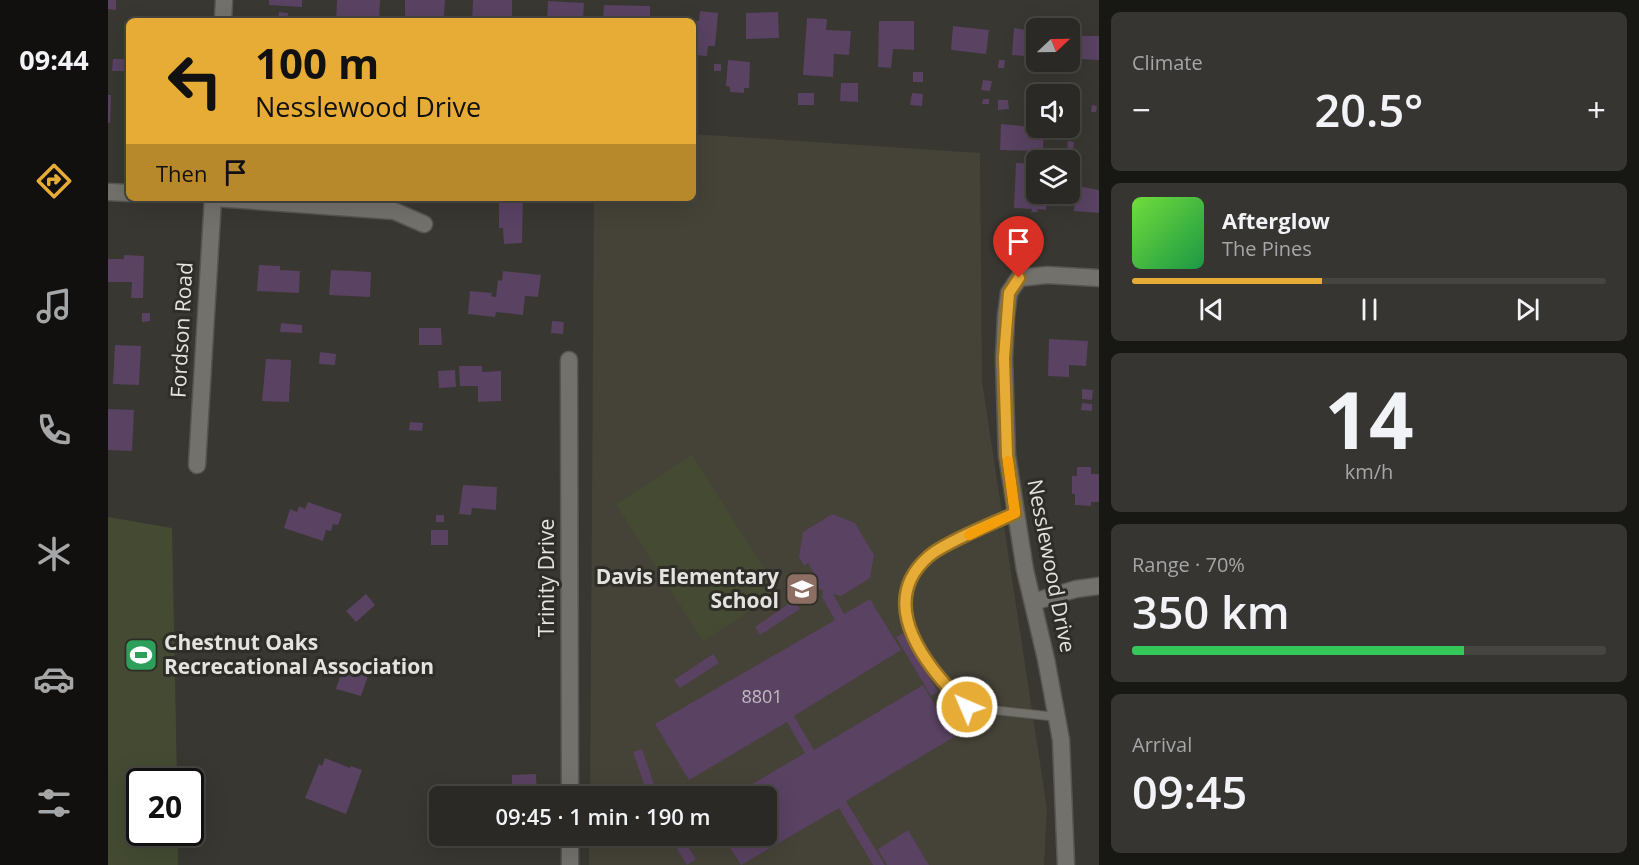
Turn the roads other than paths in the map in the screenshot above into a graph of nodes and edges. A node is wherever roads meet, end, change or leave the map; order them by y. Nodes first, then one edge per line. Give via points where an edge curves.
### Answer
1 (224, 0) edge
2 (223, 18) edge
3 (108, 192) edge
4 (126, 193) edge
5 (213, 201) edge
6 (255, 201) edge
7 (424, 224) dead end
8 (1099, 278) edge
9 (569, 360) dead end
10 (197, 465) dead end
11 (1015, 513) junction
12 (1099, 586) edge
13 (1033, 602) junction
14 (1058, 717) junction
15 (570, 786) edge
16 (570, 846) edge
17 (570, 865) edge
18 (1066, 865) edge

1 - 2 street
3 - 4 street
5 - 10 street, Fordson Road
6 - 7 street via 394,211
8 - 11 street, Nesslewood Drive via 1019,278 1009,293 1004,358 1007,455
9 - 15 street, Trinity Drive
11 - 13 street, Nesslewood Drive
11 - 14 lane via 929,555 914,571 905,598 907,622 930,667 967,707
12 - 13 street
13 - 14 street, Nesslewood Drive
14 - 18 street, Nesslewood Drive via 1065,776
16 - 17 street

